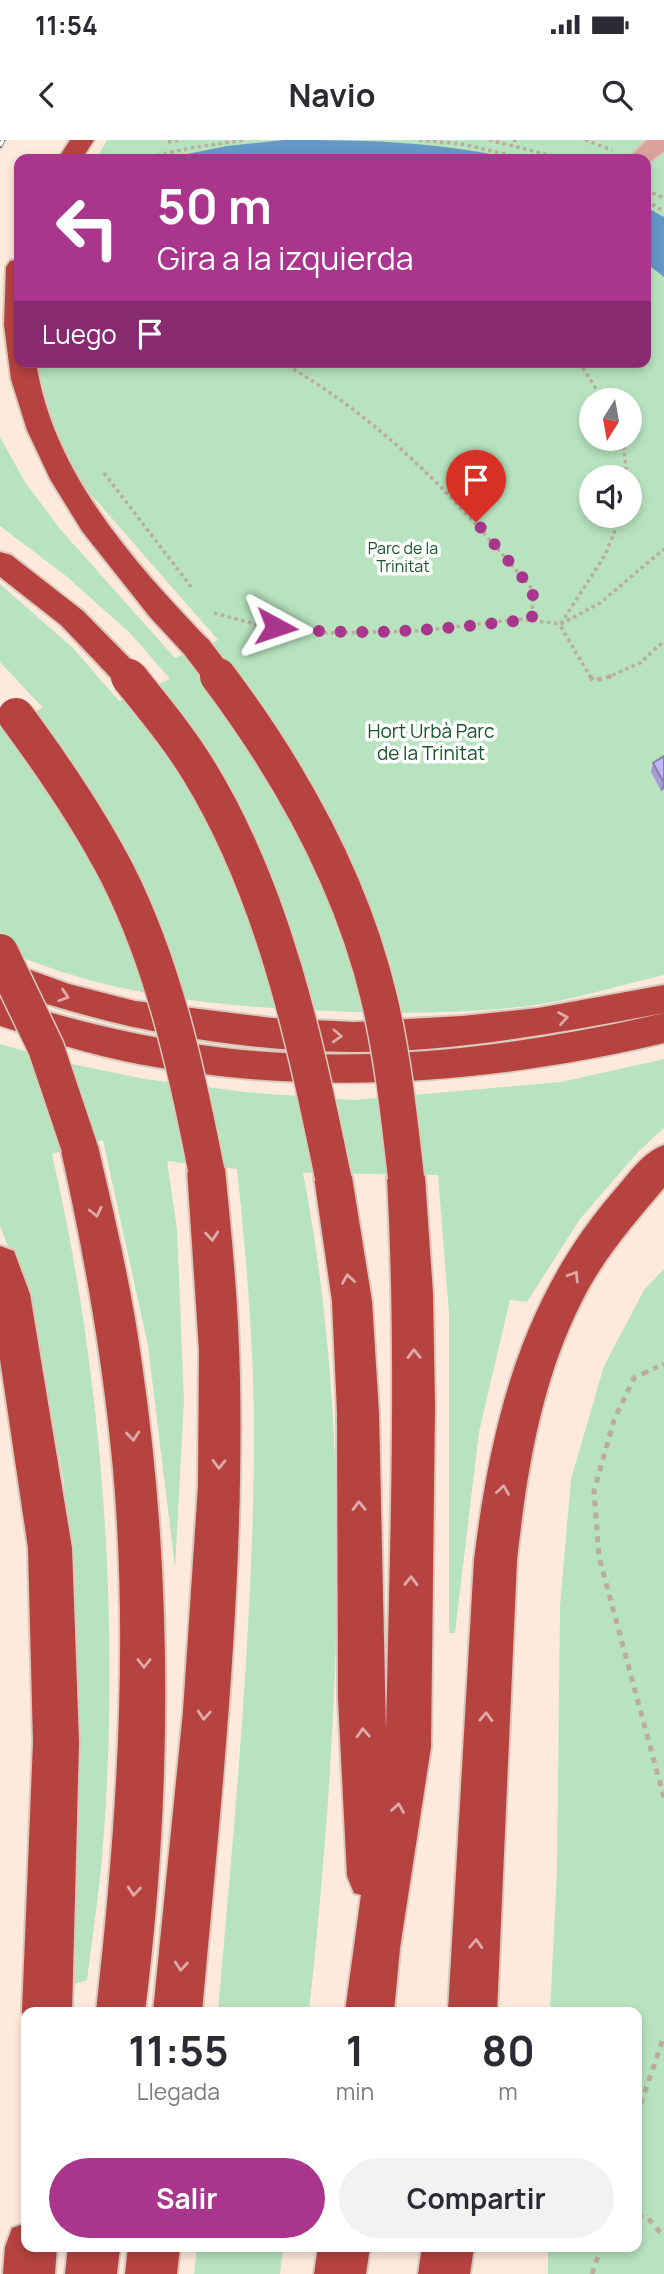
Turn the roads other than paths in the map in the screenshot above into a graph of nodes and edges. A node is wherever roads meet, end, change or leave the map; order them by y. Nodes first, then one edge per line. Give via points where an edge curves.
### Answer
1 (662, 140) edge
2 (646, 154) edge
3 (14, 282) edge
4 (0, 562) edge
5 (8, 707) edge
6 (0, 952) edge
7 (0, 973) edge
8 (664, 999) edge
9 (0, 1012) edge
10 (664, 1028) edge
11 (664, 1161) edge
12 (4, 1279) edge
13 (376, 1948) junction
14 (47, 2007) edge
15 (121, 2007) edge
16 (177, 2007) edge
17 (370, 2007) edge
18 (472, 2007) edge
19 (31, 2252) edge
20 (93, 2252) edge
21 (153, 2252) edge
22 (343, 2252) edge
23 (447, 2252) edge
24 (29, 2274) edge
25 (91, 2274) edge
26 (151, 2274) edge
27 (340, 2274) edge
28 (444, 2274) edge

1 - 2 lane
13 -> 3 highway, bridge via 408,1747 414,1406 406,1177 394,1072 373,973 316,828 247,713 198,649 90,532 33,458 5,380 1,342
13 -> 4 highway, bridge via 361,1698 352,1300 333,1177 290,994 251,878 199,771 130,677 72,618
5 -> 16 highway, bridge via 76,799 145,933 178,1034 206,1168 216,1289 218,1484 204,1730
6 -> 15 highway, bridge via 46,1048 79,1146 121,1342 130,1411 142,1559 144,1727
7 -> 8 highway via 65,997 135,1015 354,1037 538,1022
9 - 10 highway via 140,1050 242,1064 357,1070 537,1054
18 -> 11 highway via 492,1572 514,1422 536,1355 566,1289 595,1241
12 - 14 highway via 50,1548 55,1781
13 - 17 highway
19 - 24 highway
20 - 25 highway
21 - 26 highway
22 - 27 highway
23 - 28 highway

